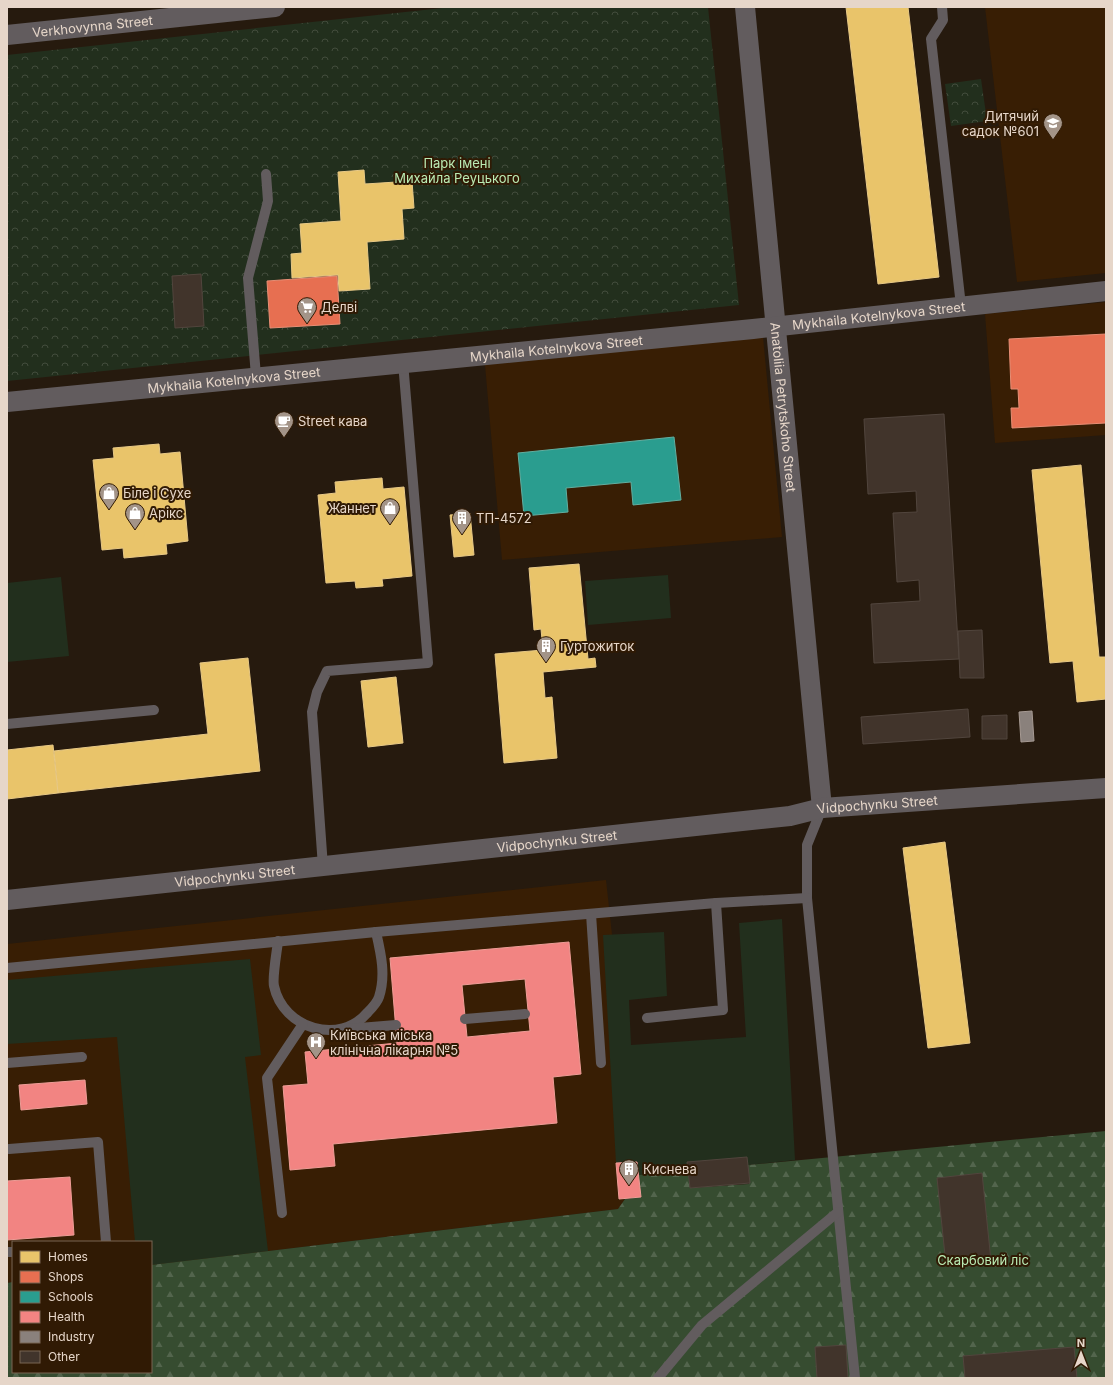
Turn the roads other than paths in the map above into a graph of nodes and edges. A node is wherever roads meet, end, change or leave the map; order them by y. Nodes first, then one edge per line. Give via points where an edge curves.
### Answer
1 (274, 7) edge
2 (745, 7) edge
3 (942, 7) edge
4 (7, 35) edge
5 (266, 174) dead end
6 (1106, 290) edge
7 (961, 306) junction
8 (776, 326) junction
9 (403, 362) junction
10 (256, 376) junction
11 (7, 402) edge
12 (154, 710) dead end
13 (7, 724) edge
14 (1106, 788) edge
15 (822, 808) junction
16 (323, 867) junction
17 (807, 898) junction
18 (7, 900) edge
19 (716, 903) junction
20 (590, 914) junction
21 (376, 932) junction
22 (278, 941) junction
23 (7, 968) edge
24 (525, 1014) dead end
25 (647, 1018) dead end
26 (465, 1019) dead end
27 (302, 1024) junction
28 (396, 1025) dead end
29 (335, 1030) junction
30 (82, 1057) dead end
31 (601, 1062) dead end
32 (7, 1063) edge
33 (9, 1149) dead end
34 (838, 1212) junction
35 (282, 1213) dead end
36 (106, 1241) edge
37 (658, 1378) edge
38 (855, 1378) edge

1 - 4 street, Verkhovynna Street
2 - 8 street, Anatoliia Petrytskoho Street
3 - 7 lane via 943,20 931,40
5 - 10 lane via 268,201 248,278
6 - 7 street, Mykhaila Kotelnykova Street
7 - 8 street, Mykhaila Kotelnykova Street
8 - 9 street, Mykhaila Kotelnykova Street
8 - 15 street, Anatoliia Petrytskoho Street
9 - 10 street, Mykhaila Kotelnykova Street
9 - 16 lane via 428,663 327,671 317,692 312,712
10 - 11 street, Mykhaila Kotelnykova Street
12 - 13 lane
14 - 15 street, Vidpochynku Street
15 - 16 street, Vidpochynku Street via 790,816
15 - 17 lane via 807,845
16 - 18 street, Vidpochynku Street
17 - 19 lane
17 - 34 lane
19 - 20 lane
19 - 25 lane via 723,1010
20 - 21 lane
20 - 31 lane
21 - 22 lane
21 - 29 lane via 384,972 379,999 361,1020
22 - 23 lane
22 - 27 lane via 273,986 285,1011
24 - 26 lane
27 - 29 lane
27 - 35 lane via 267,1078
28 - 29 lane
30 - 32 lane
33 - 36 lane via 98,1142
34 - 37 lane via 702,1325
34 - 38 lane

